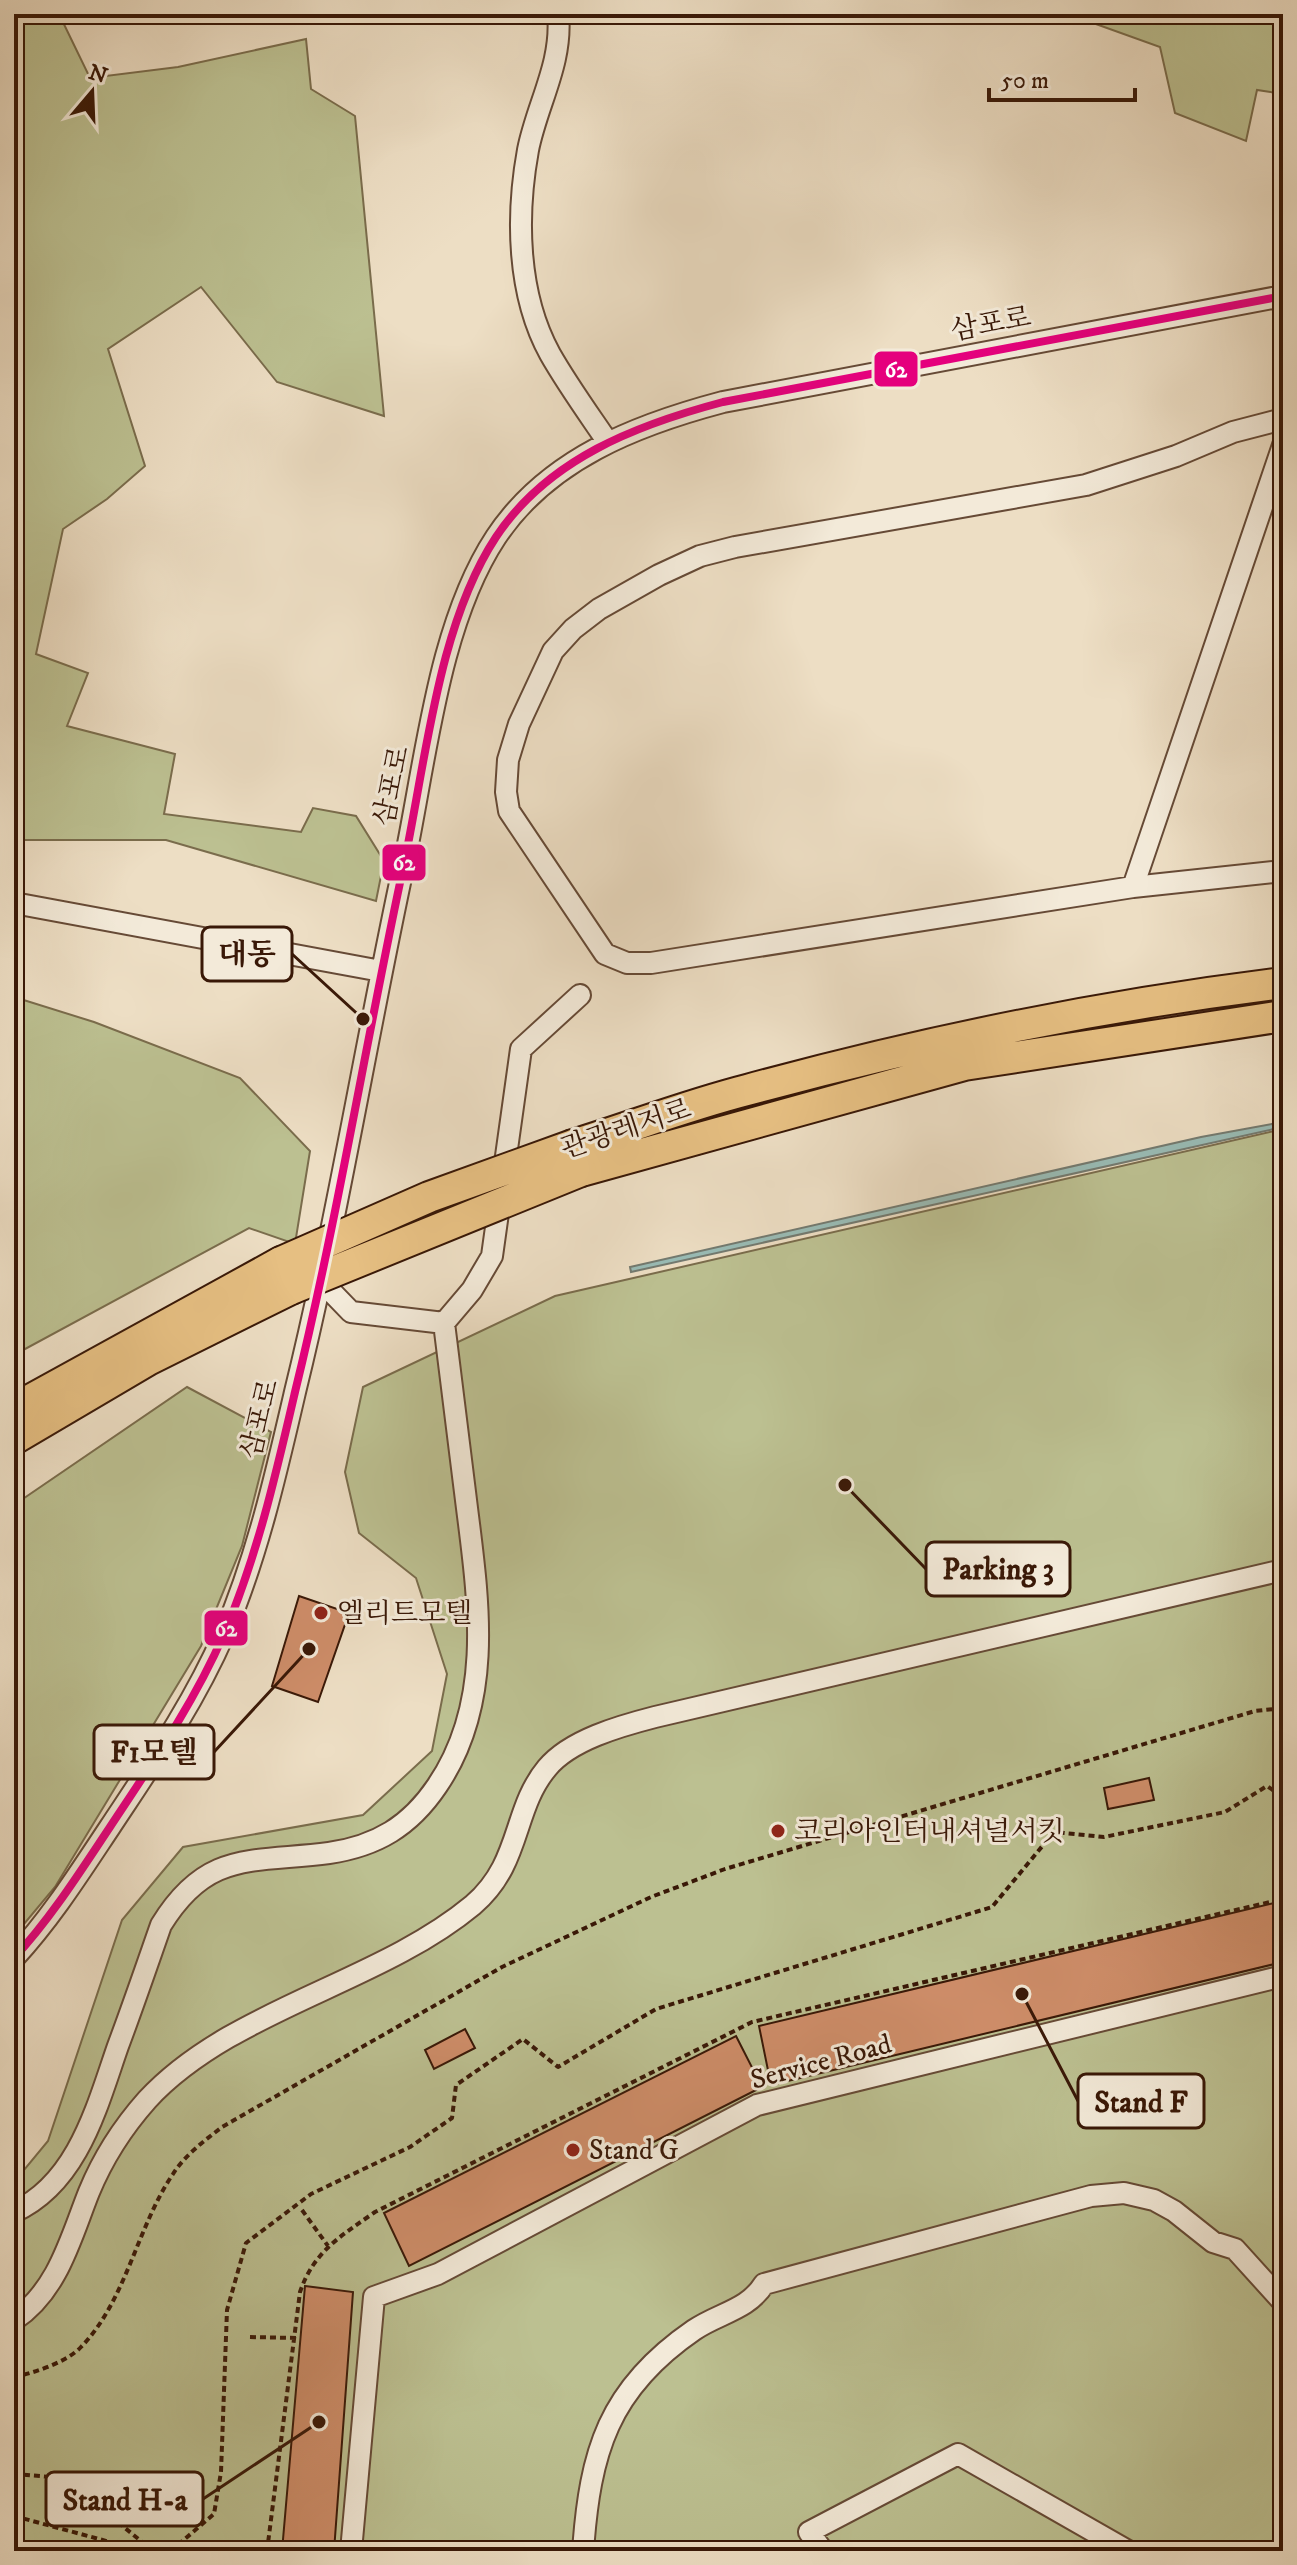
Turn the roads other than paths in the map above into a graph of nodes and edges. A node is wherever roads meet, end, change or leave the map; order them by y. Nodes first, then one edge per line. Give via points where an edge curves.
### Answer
1 (558, 14) edge
2 (1283, 296) edge
3 (1283, 419) edge
4 (607, 441) junction
5 (1283, 445) edge
6 (1283, 871) edge
7 (1133, 887) junction
8 (14, 903) edge
9 (381, 971) junction
10 (1283, 983) edge
11 (580, 995) dead end
12 (1283, 1016) edge
13 (577, 1158) junction
14 (286, 1275) junction
15 (322, 1282) junction
16 (444, 1323) junction
17 (14, 1409) edge
18 (14, 1439) edge
19 (1282, 1571) edge
20 (14, 1958) edge
21 (1283, 1976) edge
22 (14, 2212) edge
23 (1283, 2302) edge
24 (14, 2320) edge
25 (351, 2551) edge
26 (583, 2551) edge
27 (823, 2551) edge
28 (1128, 2551) edge

1 - 4 street via 550,86 528,149 522,262 549,352
2 - 4 street, 삼포로 via 723,402 660,418
3 - 7 street via 1086,485 735,547 686,562 599,609 553,651 508,760 506,792 518,826 605,954 627,963
4 - 9 street, 삼포로 via 526,499 496,537 470,585 450,642
5 - 7 street
6 - 7 street
8 - 9 street
9 - 15 street, 삼포로
10 - 13 highway, 관광레저로 via 1185,995 906,1050 745,1090
11 - 16 street via 521,1049 492,1256
12 - 13 highway, 관광레저로 via 964,1065
13 - 14 highway, 관광레저로, bridge via 429,1197
14 - 17 highway, 관광레저로
14 - 18 highway, 관광레저로
15 - 16 street via 351,1312
15 - 20 street, 삼포로 via 254,1552 224,1633 191,1701 140,1782 75,1880
16 - 22 street via 478,1596 479,1642 466,1731 450,1767 420,1812 389,1836 355,1849 238,1863 207,1873 180,1895 161,1925 89,2128 71,2162 48,2189
19 - 24 street via 655,1717 609,1731 565,1753 536,1786 503,1872 476,1902 428,1936 199,2056 154,2093 106,2156 48,2286
21 - 25 street, Service Road via 757,2105 438,2274 374,2297
23 - 26 street via 1235,2249 1213,2242 1154,2200 1124,2193 1091,2196 764,2284 753,2302 696,2329 655,2360 627,2391 596,2451
27 - 28 street via 809,2532 958,2454

